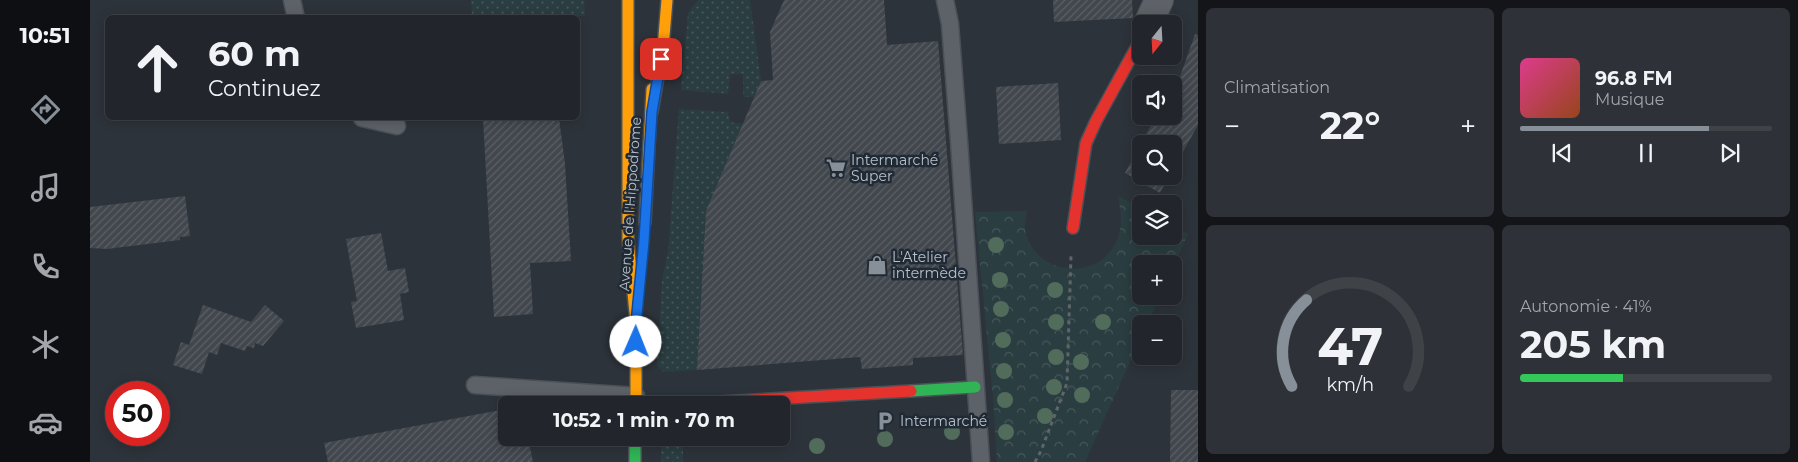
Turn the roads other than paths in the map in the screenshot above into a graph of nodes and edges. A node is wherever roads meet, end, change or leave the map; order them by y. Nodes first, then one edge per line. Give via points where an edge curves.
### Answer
1 (292, 0) edge
2 (628, 0) edge
3 (667, 0) edge
4 (946, 0) edge
5 (1159, 0) edge
6 (295, 15) edge
7 (1152, 15) edge
8 (653, 28) dead end
9 (1132, 55) edge
10 (652, 112) junction
11 (371, 120) edge
12 (397, 126) dead end
13 (1073, 228) road end
14 (644, 231) dead end
15 (642, 260) dead end
16 (636, 324) junction
17 (475, 385) dead end
18 (975, 386) junction
19 (593, 396) edge
20 (636, 396) edge
21 (790, 397) edge
22 (636, 446) edge
23 (635, 462) edge
24 (981, 462) edge

1 - 6 lane
2 - 16 main road, Avenue de l'Hippodrome via 628,240
3 - 10 main road
4 - 18 lane via 958,121
5 - 7 street
8 - 10 main road, Avenue de l'Hippodrome
9 - 13 main road via 1086,143
10 - 14 main road, Avenue de l'Hippodrome
11 - 12 lane
15 - 16 main road, Avenue de l'Hippodrome
16 - 20 main road
17 - 19 lane
18 - 21 main road
18 - 24 lane
22 - 23 main road

